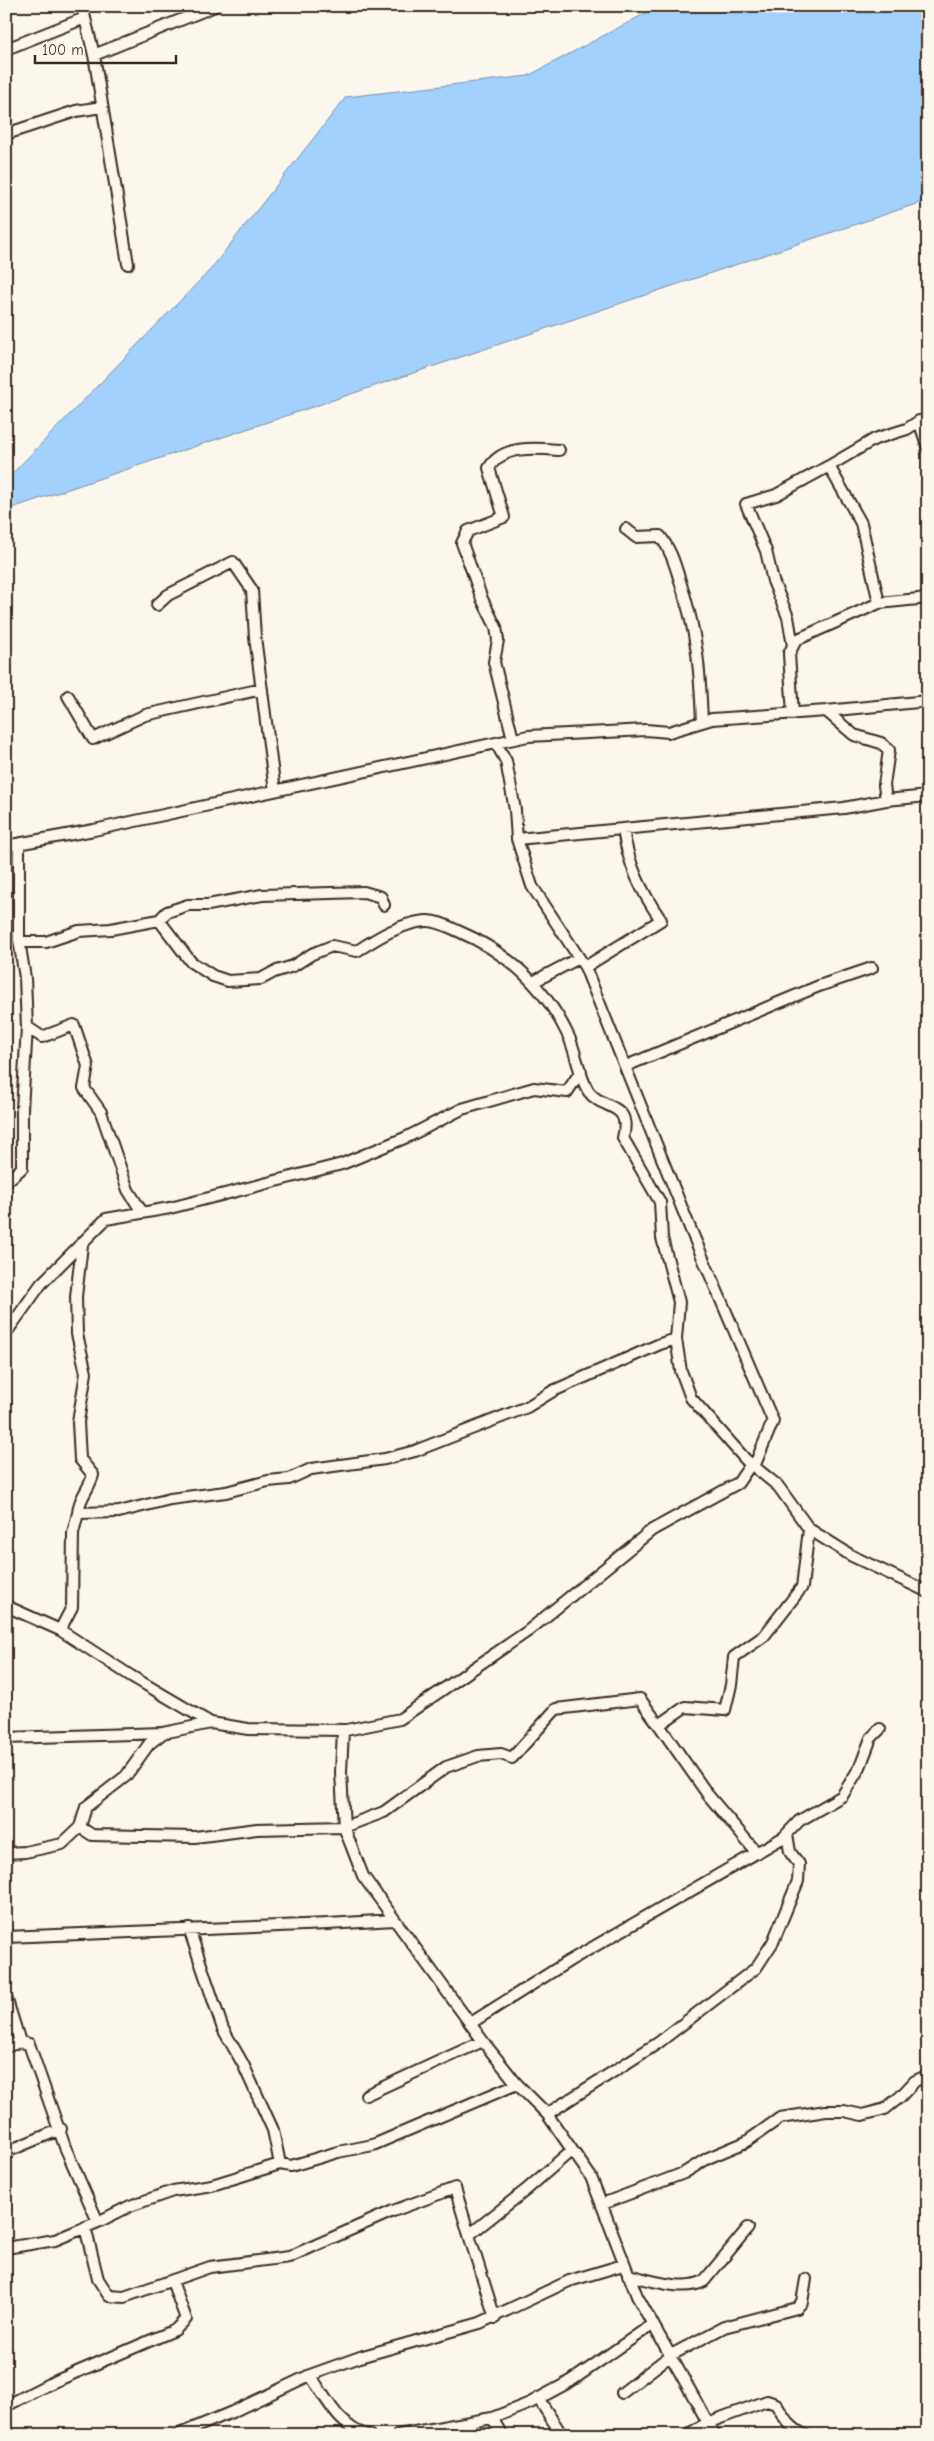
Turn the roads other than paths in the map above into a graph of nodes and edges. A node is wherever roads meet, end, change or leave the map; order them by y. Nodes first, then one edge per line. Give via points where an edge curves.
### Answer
1 (82, 6) edge
2 (215, 6) edge
3 (85, 18) junction
4 (6, 48) edge
5 (94, 55) junction
6 (102, 107) junction
7 (6, 134) edge
8 (128, 264) dead end
9 (928, 448) edge
10 (559, 450) dead end
11 (829, 466) junction
12 (626, 529) dead end
13 (928, 598) edge
14 (879, 603) junction
15 (157, 605) dead end
16 (793, 646) junction
17 (262, 689) junction
18 (68, 696) dead end
19 (928, 701) edge
20 (826, 711) junction
21 (793, 714) junction
22 (702, 722) junction
23 (513, 739) junction
24 (496, 743) junction
25 (275, 791) junction
26 (928, 796) edge
27 (886, 800) junction
28 (623, 829) junction
29 (517, 839) junction
30 (19, 844) junction
31 (6, 846) edge
32 (384, 905) dead end
33 (159, 920) junction
34 (20, 942) junction
35 (579, 958) junction
36 (585, 967) junction
37 (872, 968) dead end
38 (533, 982) junction
39 (27, 1027) junction
40 (626, 1066) junction
41 (581, 1071) junction
42 (6, 1182) edge
43 (142, 1212) junction
44 (82, 1245) junction
45 (6, 1333) edge
46 (676, 1339) junction
47 (752, 1465) junction
48 (78, 1513) junction
49 (809, 1529) junction
50 (928, 1592) edge
51 (6, 1606) edge
52 (60, 1630) junction
53 (211, 1723) junction
54 (659, 1726) junction
55 (880, 1728) dead end
56 (343, 1730) junction
57 (162, 1733) junction
58 (6, 1738) edge
59 (80, 1827) junction
60 (344, 1827) junction
61 (787, 1834) junction
62 (6, 1853) edge
63 (757, 1853) junction
64 (394, 1920) junction
65 (189, 1929) junction
66 (6, 1937) edge
67 (6, 1997) edge
68 (471, 2023) junction
69 (483, 2041) junction
70 (20, 2042) junction
71 (6, 2046) edge
72 (928, 2075) edge
73 (517, 2084) junction
74 (366, 2095) dead end
75 (547, 2114) junction
76 (61, 2129) junction
77 (572, 2150) junction
78 (6, 2152) edge
79 (280, 2164) junction
80 (602, 2204) junction
81 (98, 2222) junction
82 (85, 2227) junction
83 (748, 2228) dead end
84 (469, 2235) junction
85 (6, 2248) edge
86 (623, 2265) junction
87 (628, 2276) junction
88 (806, 2279) dead end
89 (172, 2281) junction
90 (495, 2318) junction
91 (653, 2324) junction
92 (671, 2355) junction
93 (310, 2375) junction
94 (622, 2393) dead end
95 (538, 2398) junction
96 (6, 2406) edge
97 (492, 2418) junction
98 (708, 2423) junction
99 (177, 2435) edge
100 (369, 2435) edge
101 (398, 2435) edge
102 (502, 2435) edge
103 (562, 2435) edge
104 (687, 2435) edge
105 (715, 2435) edge
106 (805, 2435) edge

1 - 3 street
2 - 5 street
3 - 4 street
3 - 5 street
5 - 6 street
6 - 7 street via 76,111
6 - 8 street
9 - 11 street via 919,421 907,429 875,439
10 - 23 street via 513,450 494,458 489,468 504,517 468,531 462,543 496,627 498,640 494,662
11 - 14 street via 861,523
11 - 16 street via 776,495 746,504 788,617
12 - 22 street via 636,537 660,536 669,547 693,624 699,659
13 - 14 street
14 - 16 street via 796,640
15 - 17 street via 176,590 233,562 252,590
16 - 21 street via 789,654
17 - 18 street via 145,715 93,739
17 - 25 street
19 - 20 street
20 - 21 street
20 - 27 street via 854,735 881,743 889,750 884,785
21 - 22 street
22 - 23 street via 669,732 590,732
23 - 24 street
24 - 25 street
24 - 29 street via 506,761
25 - 30 street
26 - 27 street
27 - 28 street via 844,808
28 - 29 street
28 - 36 street via 637,882 661,920
29 - 35 street via 532,886
30 - 31 street
30 - 34 street
32 - 33 street via 381,897 364,892 262,894 208,905 188,905 167,912
33 - 34 street via 79,931 46,942
33 - 38 street via 191,962 228,981 261,979 332,946 357,952 381,935 427,921 481,942 514,964
34 - 39 street
35 - 36 street
35 - 38 street
36 - 40 street
37 - 40 street via 819,986
38 - 41 street via 557,1014
39 - 42 street via 22,1168
39 - 43 street via 42,1037 74,1025 88,1066 84,1088 101,1112 128,1190
40 - 47 street via 690,1228 773,1422
41 - 43 street via 567,1092 534,1088 462,1109 407,1137 342,1164 170,1208
41 - 46 street via 590,1094 620,1112 626,1126 623,1138 660,1202 662,1238 679,1302
43 - 44 street via 106,1219
44 - 45 street via 41,1284
44 - 48 street via 76,1297 77,1334 86,1373 78,1422 80,1459 93,1475 90,1486 79,1501
46 - 47 street via 680,1371 691,1398
46 - 48 street via 553,1391 527,1407 415,1451 385,1459 312,1469 289,1479 170,1499 119,1512
47 - 49 street via 778,1486
47 - 56 street via 738,1483 652,1530 528,1631 400,1719
48 - 52 street via 73,1534 72,1607
49 - 50 street via 852,1556
49 - 54 street via 802,1587 764,1636 734,1657 725,1710 685,1707
51 - 52 street
52 - 53 street
53 - 56 street via 248,1729
53 - 57 street
54 - 60 street via 640,1699 556,1709 512,1758 501,1754 478,1756 446,1767 384,1812
54 - 63 street via 708,1795
55 - 61 street via 871,1738 860,1767 842,1796 800,1821
56 - 60 street
57 - 58 street
57 - 59 street via 149,1744 126,1776 86,1806
59 - 60 street via 92,1835 194,1837 257,1829
59 - 62 street via 59,1846
60 - 64 street via 363,1876
61 - 63 street
61 - 75 street via 790,1852 799,1864 798,1880 773,1942 756,1968 658,2043
63 - 68 street via 569,1961
64 - 65 street
64 - 68 street
65 - 66 street
65 - 79 street via 223,2029 273,2130
67 - 70 street
68 - 69 street
69 - 73 street
69 - 74 street
70 - 71 street
70 - 76 street via 29,2044
72 - 80 street via 915,2081 885,2109 862,2115 826,2110 780,2118 730,2150 666,2180
73 - 75 street
73 - 79 street via 373,2145 291,2166
75 - 77 street
76 - 78 street
76 - 81 street
77 - 80 street via 590,2177
77 - 84 street
79 - 81 street via 212,2185 173,2191 130,2206
80 - 86 street
81 - 82 street
82 - 85 street via 55,2240
82 - 89 street via 98,2279 110,2296 124,2297
83 - 87 street via 704,2281 697,2285
84 - 89 street via 455,2188 393,2211 289,2257 210,2267
84 - 90 street
86 - 87 street
86 - 90 street via 570,2281
87 - 91 street
88 - 92 street via 798,2308 724,2327
89 - 96 street via 186,2319 175,2330
90 - 93 street via 363,2356
91 - 92 street
91 - 95 street via 571,2381
92 - 94 street
92 - 98 street
93 - 99 street
93 - 100 street via 342,2421 361,2434
95 - 97 street
95 - 103 street
97 - 101 street
97 - 102 street
98 - 104 street
98 - 105 street
98 - 106 street via 767,2401 776,2404 787,2422

